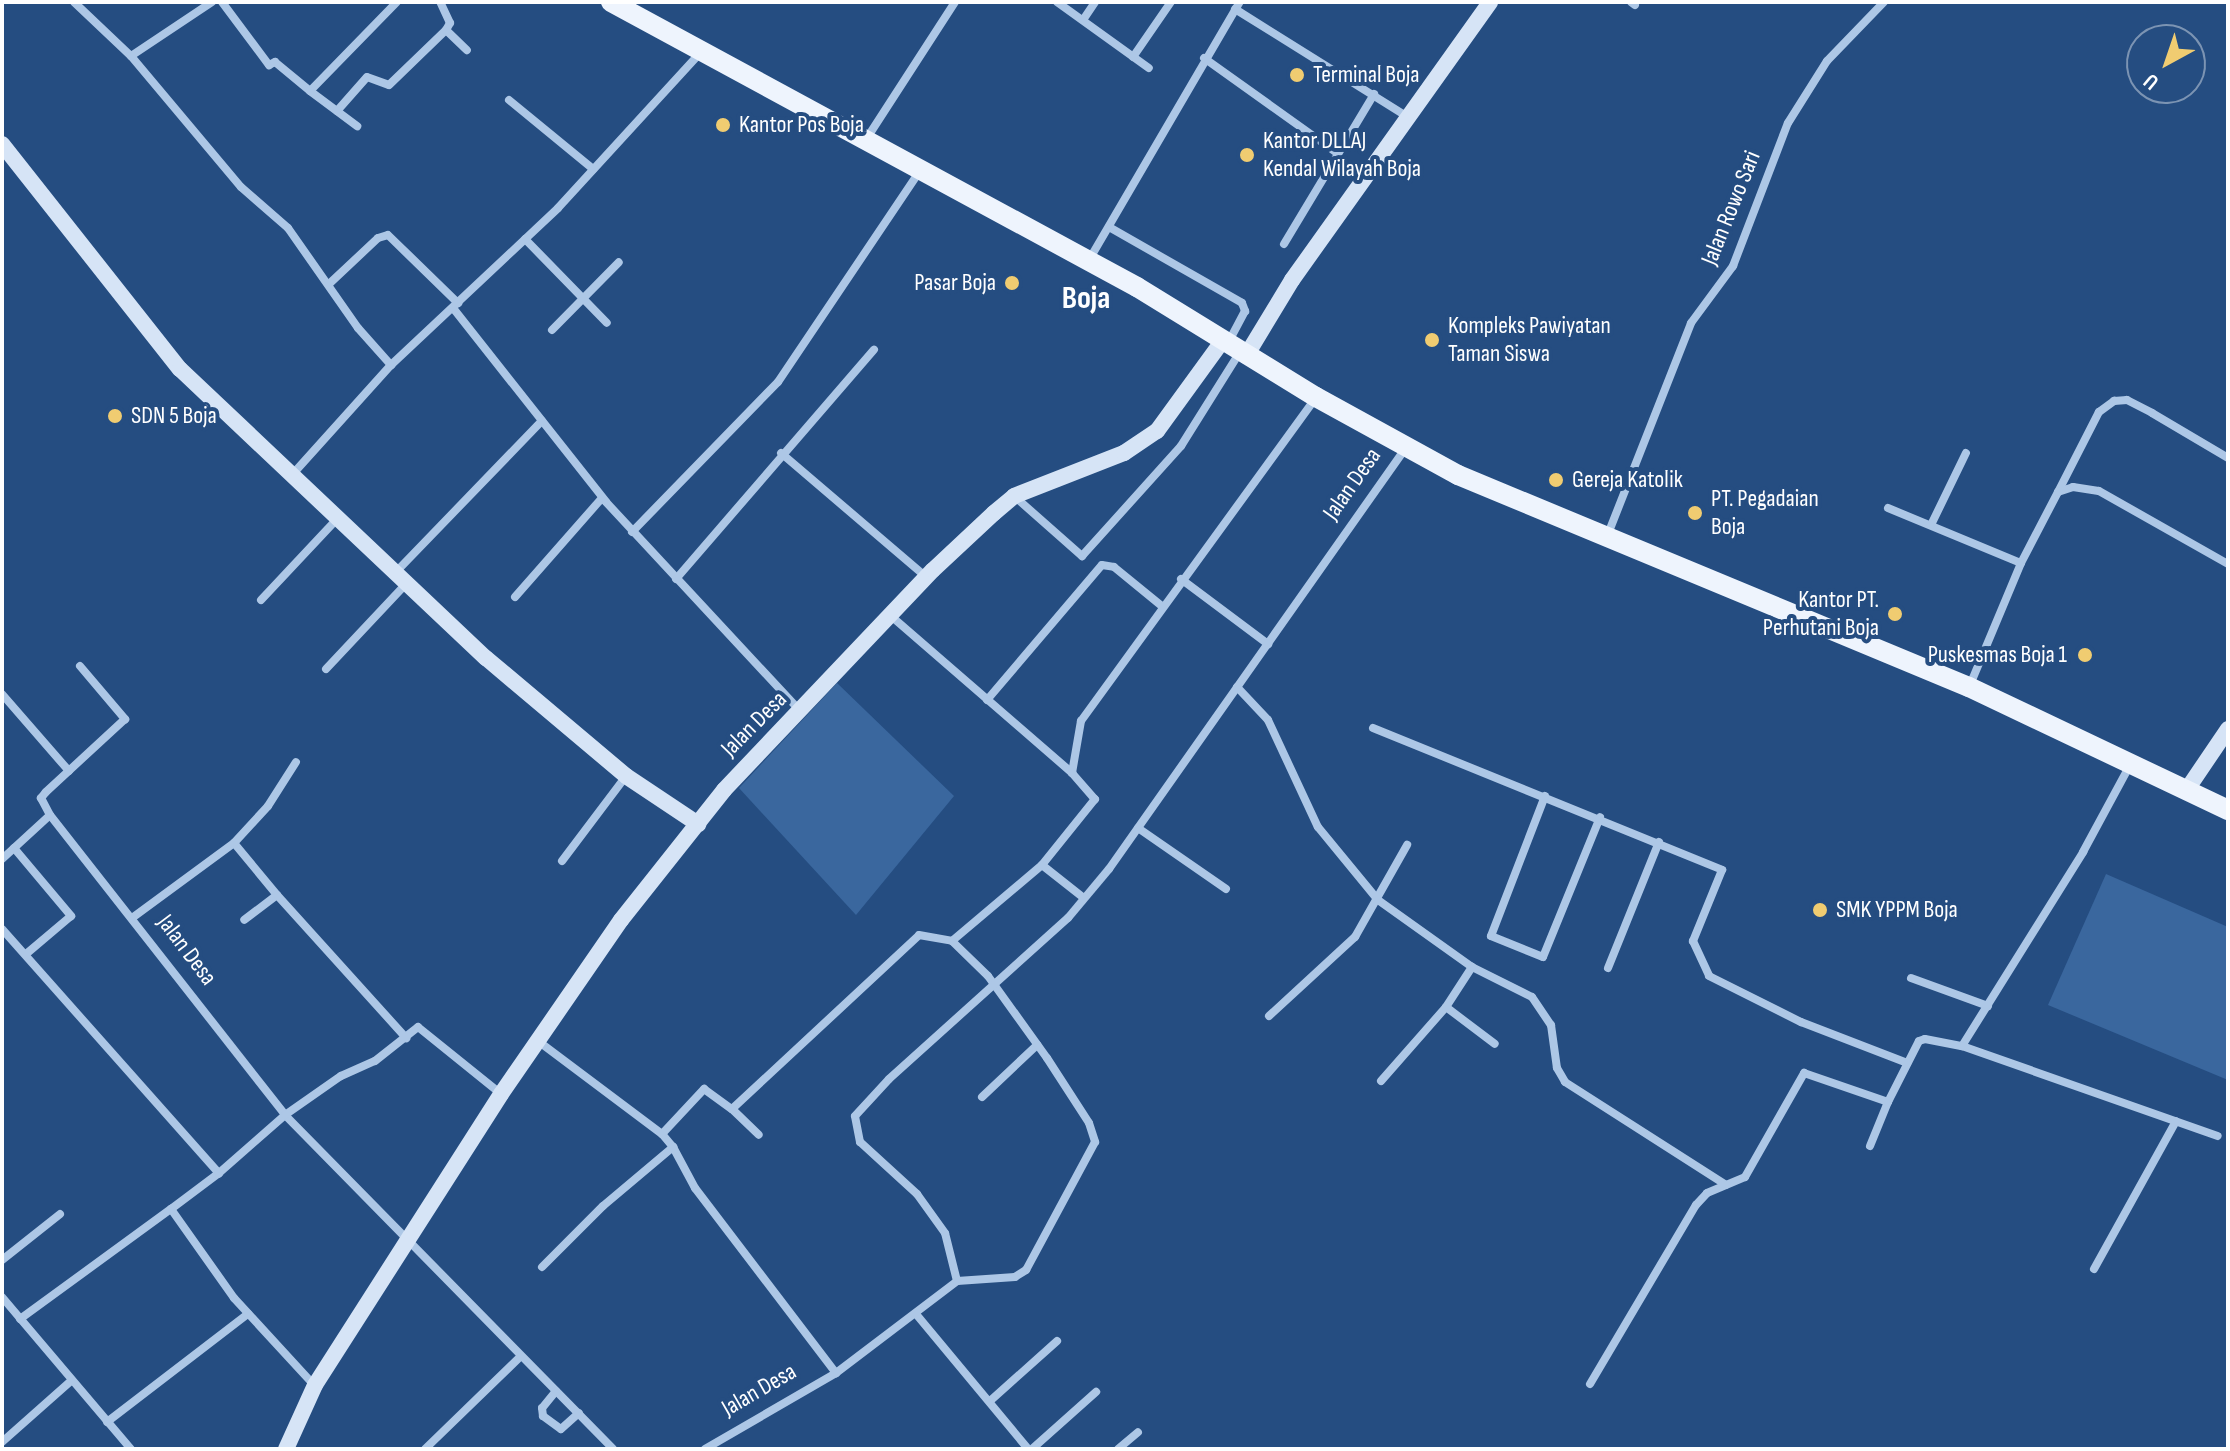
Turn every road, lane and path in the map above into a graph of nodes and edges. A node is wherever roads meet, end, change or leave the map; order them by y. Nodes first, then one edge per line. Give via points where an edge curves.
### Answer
1 (74, 2) edge
2 (212, 2) edge
3 (222, 2) edge
4 (397, 2) edge
5 (440, 2) edge
6 (611, 2) edge
7 (955, 2) edge
8 (1057, 2) edge
9 (1095, 2) edge
10 (1171, 2) edge
11 (1490, 2) edge
12 (1884, 2) edge
13 (1238, 5) edge
14 (1083, 20) junction
15 (446, 30) junction
16 (467, 50) dead end
17 (702, 51) junction
18 (131, 56) junction
19 (1133, 57) junction
20 (1204, 58) junction
21 (1149, 68) dead end
22 (310, 91) junction
23 (1374, 94) junction
24 (509, 100) dead end
25 (337, 111) junction
26 (1408, 118) junction
27 (357, 126) dead end
28 (867, 138) junction
29 (2, 144) edge
30 (1337, 153) junction
31 (921, 168) junction
32 (593, 169) junction
33 (1109, 227) junction
34 (525, 239) junction
35 (1284, 244) dead end
36 (1089, 261) junction
37 (619, 262) dead end
38 (329, 284) junction
39 (583, 299) junction
40 (455, 306) junction
41 (607, 323) dead end
42 (552, 330) dead end
43 (1234, 348) junction
44 (874, 350) dead end
45 (391, 365) junction
46 (1316, 397) junction
47 (542, 421) junction
48 (1406, 448) junction
49 (781, 453) junction
50 (1966, 453) dead end
51 (2228, 458) edge
52 (291, 476) junction
53 (2058, 492) junction
54 (1014, 496) junction
55 (602, 498) junction
56 (1888, 508) dead end
57 (336, 520) junction
58 (1931, 525) junction
59 (632, 532) junction
60 (1608, 534) junction
61 (2021, 563) junction
62 (2228, 564) edge
63 (926, 577) junction
64 (676, 579) junction
65 (1181, 579) junction
66 (399, 580) junction
67 (515, 597) dead end
68 (261, 600) dead end
69 (1163, 607) junction
70 (891, 616) junction
71 (1268, 644) junction
72 (80, 666) dead end
73 (326, 669) dead end
74 (1237, 687) junction
75 (1969, 687) junction
76 (2, 694) edge
77 (987, 700) junction
78 (800, 711) junction
79 (1373, 728) dead end
80 (2228, 729) edge
81 (296, 762) dead end
82 (2130, 765) junction
83 (69, 771) junction
84 (1072, 773) junction
85 (626, 776) junction
86 (2186, 791) junction
87 (1545, 796) junction
88 (2228, 810) edge
89 (50, 815) junction
90 (1600, 817) junction
91 (698, 824) junction
92 (1138, 828) junction
93 (1659, 842) junction
94 (234, 843) junction
95 (1407, 845) dead end
96 (14, 848) junction
97 (2, 859) edge
98 (562, 861) dead end
99 (1042, 865) junction
100 (1226, 889) dead end
101 (277, 895) junction
102 (1084, 898) junction
103 (1378, 900) junction
104 (132, 918) junction
105 (244, 920) dead end
106 (2, 929) edge
107 (952, 941) junction
108 (26, 954) junction
109 (1472, 967) junction
110 (1608, 968) dead end
111 (1911, 978) dead end
112 (995, 986) junction
113 (1988, 1006) junction
114 (1446, 1007) junction
115 (1269, 1016) dead end
116 (406, 1038) junction
117 (537, 1040) junction
118 (1495, 1044) dead end
119 (1037, 1045) junction
120 (1962, 1046) junction
121 (1907, 1063) junction
122 (1381, 1081) dead end
123 (501, 1094) junction
124 (982, 1097) dead end
125 (1888, 1102) junction
126 (732, 1109) junction
127 (285, 1115) junction
128 (2176, 1121) junction
129 (662, 1134) junction
130 (759, 1135) dead end
131 (2218, 1136) dead end
132 (1870, 1146) dead end
133 (673, 1147) junction
134 (219, 1173) junction
135 (1726, 1185) junction
136 (171, 1209) junction
137 (60, 1214) dead end
138 (407, 1236) junction
139 (2, 1260) edge
140 (542, 1267) dead end
141 (2094, 1269) dead end
142 (957, 1281) junction
143 (2, 1297) edge
144 (248, 1314) junction
145 (916, 1314) junction
146 (20, 1319) junction
147 (1057, 1341) dead end
148 (520, 1357) junction
149 (836, 1373) junction
150 (71, 1381) junction
151 (1590, 1384) dead end
152 (315, 1385) junction
153 (556, 1391) junction
154 (1096, 1392) dead end
155 (990, 1401) junction
156 (579, 1413) junction
157 (107, 1422) junction
158 (1138, 1432) dead end
159 (2, 1442) edge
160 (131, 1449) edge
161 (286, 1449) edge
162 (425, 1449) edge
163 (613, 1449) edge
164 (705, 1449) edge
165 (1030, 1449) edge
166 (1118, 1449) edge

1 - 18 street
2 - 18 street
3 - 22 street via 269,65 275,62
4 - 22 street
5 - 15 street via 450,23
6 - 17 main road
7 - 28 street
8 - 14 street
9 - 14 street
10 - 19 street
11 - 26 street, Jalan Desa
12 - 60 street, Jalan Rowo Sari via 1827,61 1788,123 1733,266 1691,323
13 - 20 street
13 - 23 street
14 - 19 street
15 - 16 street
15 - 25 street via 389,85 369,75
17 - 28 main road
17 - 32 street
18 - 38 street via 241,187 288,228
19 - 21 street
20 - 30 street
20 - 33 street
22 - 25 street
23 - 26 street
23 - 30 street
24 - 32 street
25 - 27 street
26 - 43 street, Jalan Desa via 1292,280
28 - 31 main road
29 - 52 street via 156,342
30 - 35 street
31 - 36 main road
31 - 59 street via 778,382
32 - 34 street
33 - 36 street
33 - 43 street via 1242,303 1245,311
34 - 39 street
34 - 40 street
36 - 43 main road
37 - 39 street
38 - 40 street via 378,238 388,235
38 - 45 street
39 - 41 street
39 - 42 street
40 - 45 street
40 - 47 street
43 - 46 main road
43 - 54 street, Jalan Desa via 1157,431 1124,453
43 - 54 street via 1181,446 1082,556
44 - 49 street
45 - 52 street
46 - 48 main road
46 - 65 street
47 - 55 street
47 - 66 street
48 - 60 main road via 1510,497
48 - 71 street, Jalan Desa
49 - 63 street
49 - 64 street
50 - 58 street
51 - 53 street via 2127,400 2114,401 2099,412
52 - 57 street
53 - 61 street
53 - 62 street via 2073,487 2099,491
54 - 63 street, Jalan Desa
55 - 59 street
55 - 67 street
56 - 58 street
57 - 66 street
57 - 68 street
58 - 61 street
59 - 64 street
60 - 75 main road
61 - 75 street
63 - 70 street, Jalan Desa
64 - 78 street
65 - 69 street
65 - 71 street
66 - 73 street
66 - 85 street
69 - 77 street via 1114,567 1102,565
69 - 84 street via 1081,721
70 - 77 street
70 - 78 street, Jalan Desa
71 - 74 street, Jalan Desa
72 - 83 street via 125,719
74 - 92 street, Jalan Desa
74 - 103 street via 1268,720 1318,827
75 - 82 main road
76 - 83 street
77 - 84 street
78 - 91 street, Jalan Desa via 753,755
79 - 87 street
80 - 86 street
81 - 94 street via 268,806
82 - 86 main road
82 - 113 street
83 - 89 street via 41,798
84 - 99 street via 1094,803
85 - 91 street
85 - 98 street
86 - 88 main road
87 - 90 street
87 - 90 street via 1491,936 1543,957
89 - 96 street
89 - 104 street, Jalan Desa
90 - 93 street
91 - 117 street, Jalan Desa
92 - 100 street
92 - 102 street, Jalan Desa
93 - 110 street
93 - 121 street via 1722,870 1693,941 1700,966 1719,985
94 - 101 street
94 - 104 street
95 - 103 street
96 - 97 street
96 - 108 street via 71,916
99 - 102 street
99 - 107 street
101 - 105 street
101 - 116 street
102 - 112 street, Jalan Desa
103 - 109 street
103 - 115 street via 1344,948
104 - 127 street, Jalan Desa
106 - 108 street
107 - 112 street
107 - 126 street via 919,935
108 - 134 street
109 - 114 street
109 - 135 street via 1514,985 1537,1002 1553,1032 1557,1068 1565,1082
111 - 113 street
112 - 119 street
112 - 142 street, Jalan Desa via 889,1079 853,1124 860,1142 899,1175 945,1233
113 - 120 street
114 - 118 street
114 - 122 street
116 - 123 street via 423,1026
116 - 127 street
117 - 123 street, Jalan Desa
117 - 129 street, Jalan Desa
119 - 124 street
119 - 142 street via 1089,1123 1095,1142 1090,1158 1026,1270 1015,1277
120 - 121 street via 1922,1039
120 - 128 street
121 - 125 street
123 - 138 street, Jalan Desa
125 - 132 street
125 - 135 street via 1804,1073 1745,1177
126 - 129 street via 705,1088
126 - 130 street
127 - 134 street
127 - 138 street, Jalan Desa
128 - 131 street
128 - 141 street
129 - 133 street, Jalan Desa
133 - 140 street
133 - 149 street, Jalan Desa via 695,1188
134 - 136 street
135 - 151 street via 1696,1205
136 - 144 street
136 - 146 street
137 - 139 street
138 - 148 street, Jalan Desa
138 - 152 street, Jalan Desa
142 - 145 street, Jalan Desa
143 - 146 street
144 - 152 street
144 - 157 street
145 - 149 street, Jalan Desa
145 - 155 street
146 - 150 street
147 - 155 street
148 - 153 street, Jalan Desa
148 - 162 street
149 - 164 street, Jalan Desa
150 - 157 street
150 - 159 street
152 - 161 street, Jalan Desa
153 - 156 street, Jalan Desa
153 - 156 street via 542,1408 543,1416 561,1429
154 - 165 street
155 - 165 street
156 - 163 street, Jalan Desa
157 - 160 street
158 - 166 street

